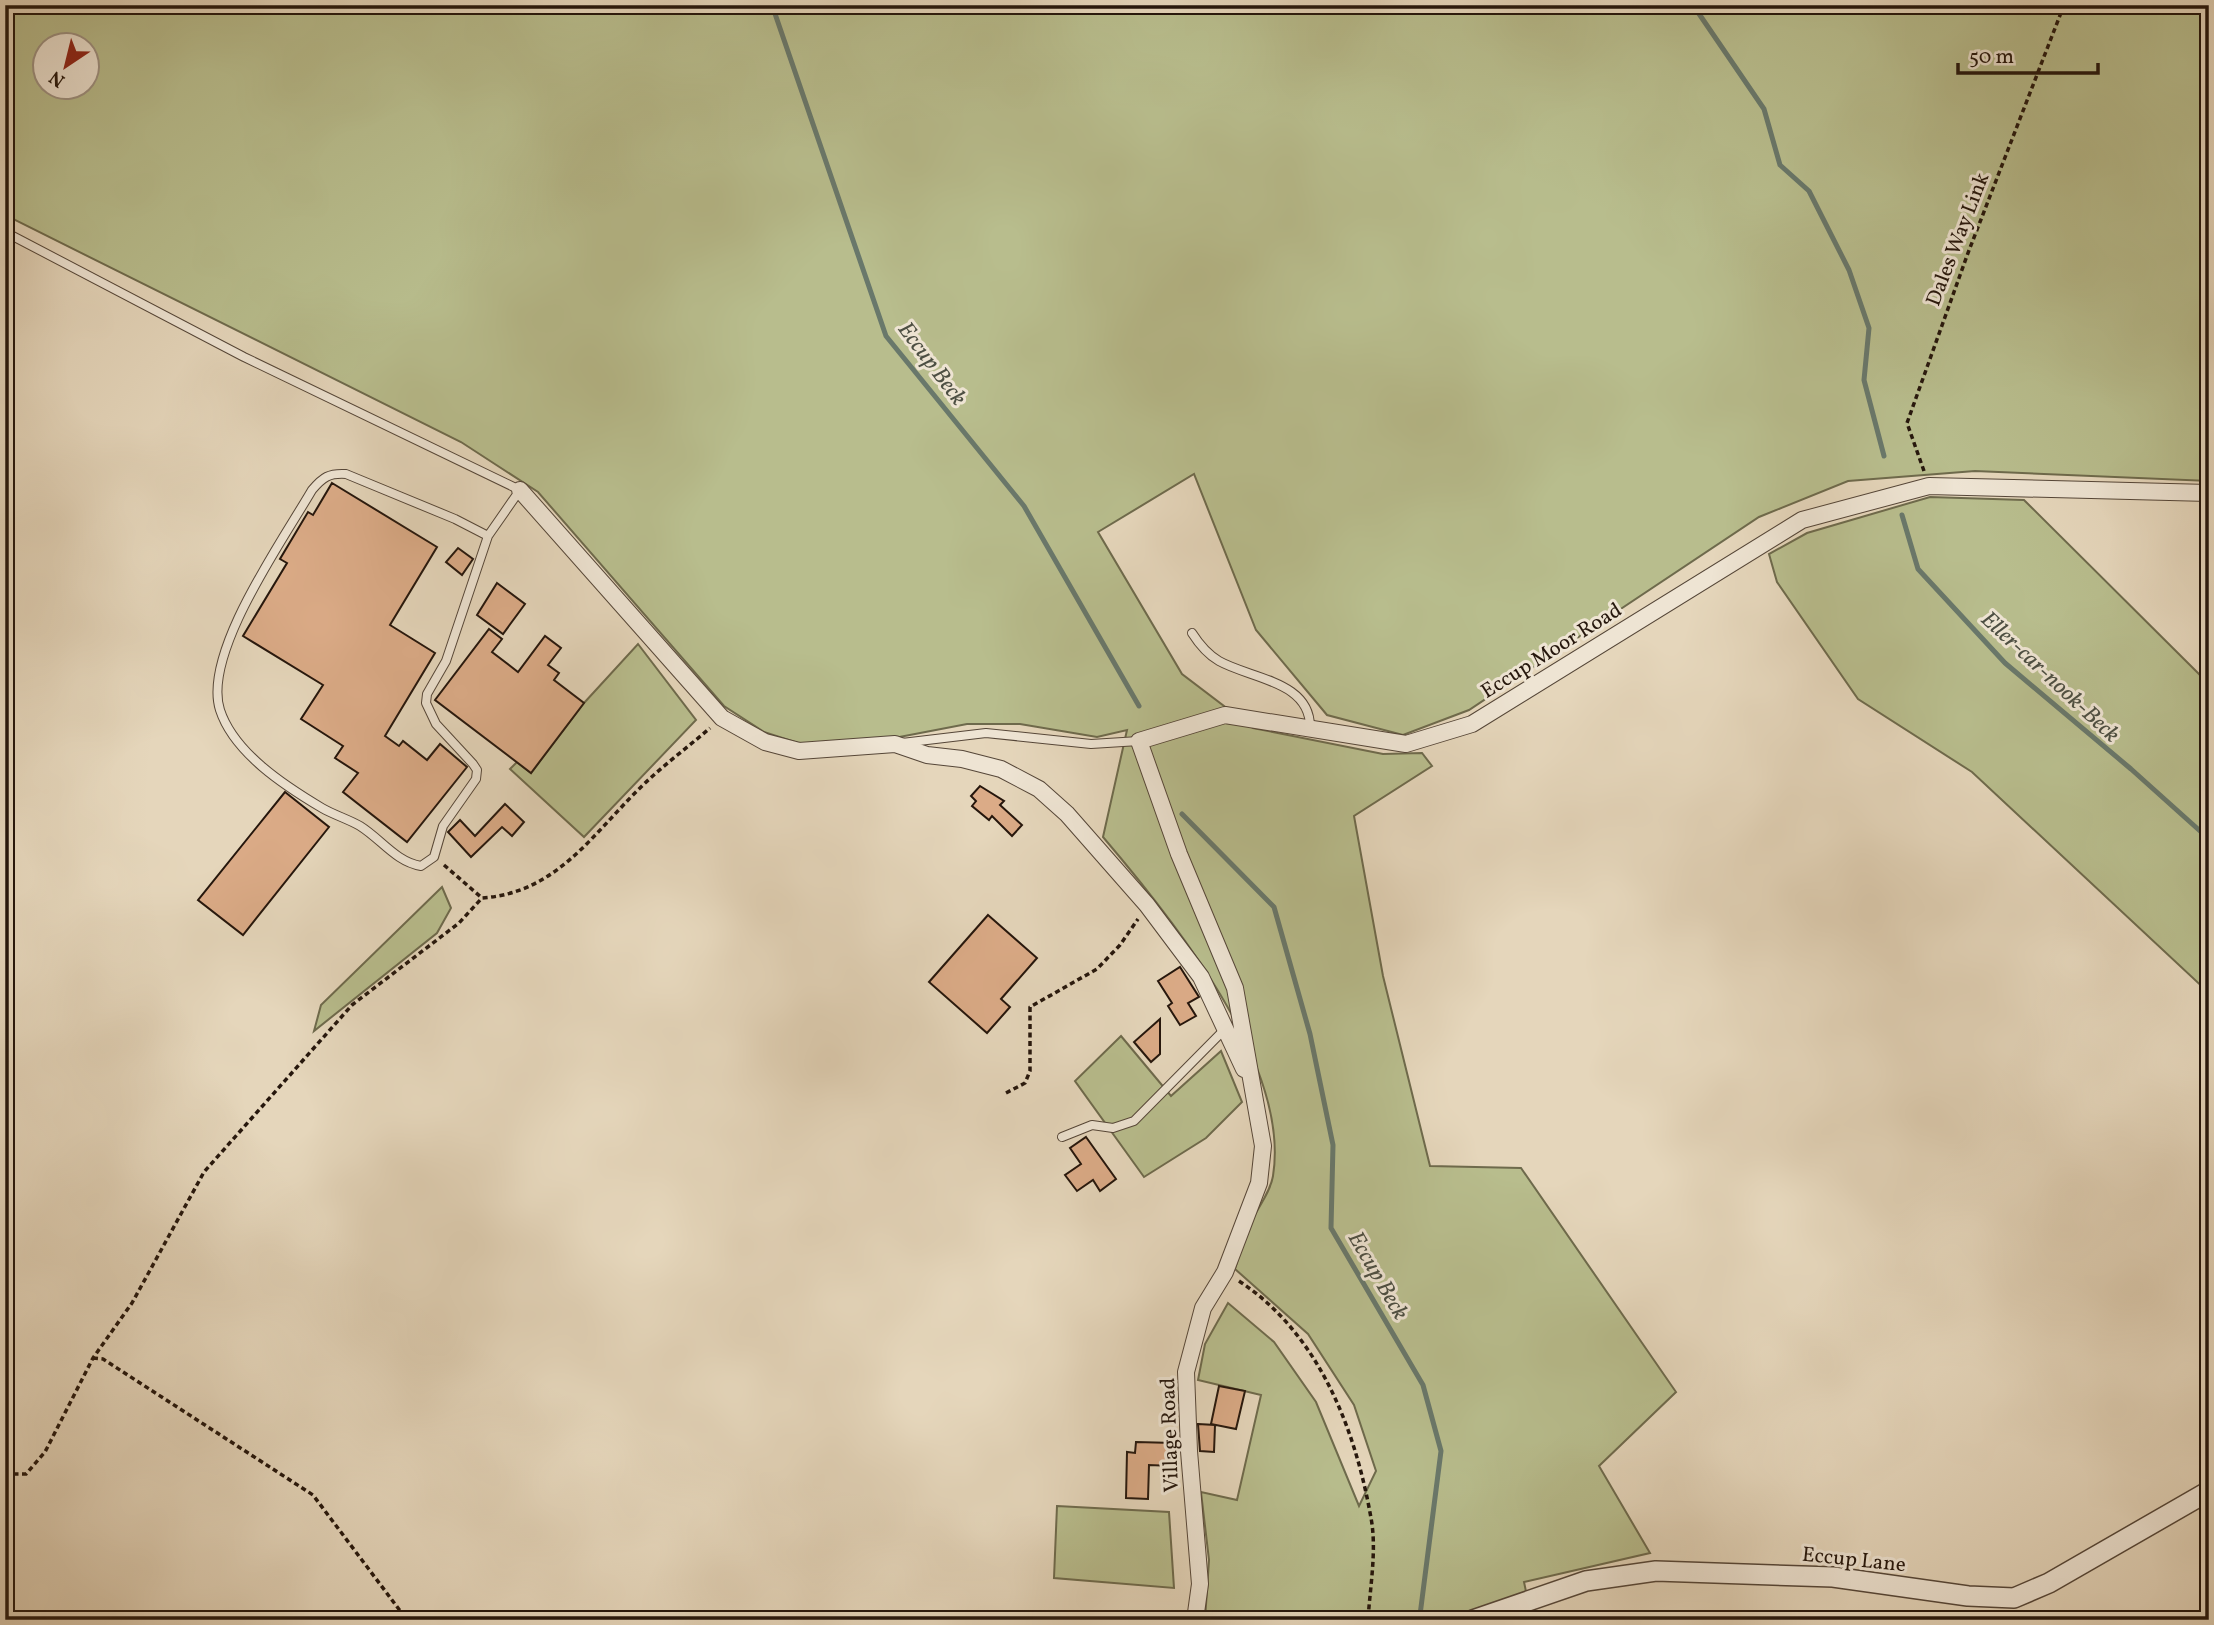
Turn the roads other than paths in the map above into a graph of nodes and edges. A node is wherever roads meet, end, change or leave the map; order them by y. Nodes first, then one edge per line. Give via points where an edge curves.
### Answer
1 (5, 232) edge
2 (520, 490) junction
3 (2209, 493) edge
4 (488, 536) junction
5 (1192, 633) dead end
6 (1310, 729) junction
7 (1139, 741) junction
8 (895, 744) junction
9 (1226, 1028) junction
10 (1255, 1096) junction
11 (1062, 1137) dead end
12 (2209, 1491) edge
13 (1195, 1620) edge
14 (1473, 1620) edge

1 - 2 lane via 244,357
2 - 4 lane
2 - 8 street via 722,718 765,742 799,751
3 - 6 street, Eccup Moor Road via 1929,486 1802,520 1472,724 1406,744
4 - 4 lane via 446,662 426,703 436,724 477,771 443,826 435,856 421,866 408,864 358,825 314,803 253,757 219,709 221,658 312,490 333,473 346,474
5 - 6 lane via 1218,660 1270,681 1301,700 1309,713
6 - 7 street, Eccup Moor Road via 1225,715
7 - 8 lane, Eccup Moor Road via 1091,744 986,733
7 - 10 street via 1179,854 1235,988
8 - 9 street via 1001,769 1039,789 1147,905 1201,977
9 - 10 street
9 - 11 lane via 1134,1121 1113,1128 1083,1127
10 - 13 street, Village Road via 1263,1146 1259,1183 1225,1272 1203,1308 1186,1371 1200,1584
12 - 14 street, Eccup Lane via 2049,1583 2014,1598 1833,1577 1656,1571 1586,1581

